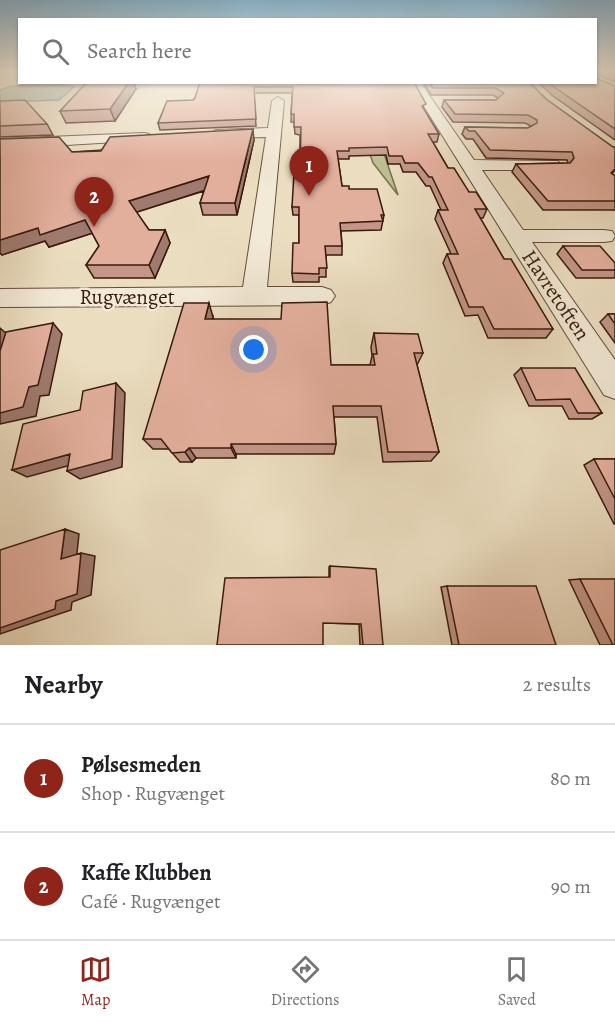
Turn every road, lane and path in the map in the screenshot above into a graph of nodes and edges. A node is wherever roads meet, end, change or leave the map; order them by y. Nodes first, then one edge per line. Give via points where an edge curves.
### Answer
1 (278, 101) edge
2 (433, 101) edge
3 (274, 132) junction
4 (203, 135) edge
5 (155, 137) edge
6 (0, 144) edge
7 (469, 165) junction
8 (559, 165) edge
9 (516, 236) junction
10 (604, 236) dead end
11 (254, 296) junction
12 (322, 296) dead end
13 (0, 298) edge
14 (615, 385) edge

1 - 3 street
2 - 7 street, Havretoften via 452,128
3 - 4 street
3 - 11 street
5 - 6 street
7 - 8 street
7 - 9 street, Havretoften
9 - 10 street, Havretoften
9 - 14 street, Havretoften
11 - 12 street, Rugvænget
11 - 13 street, Rugvænget

